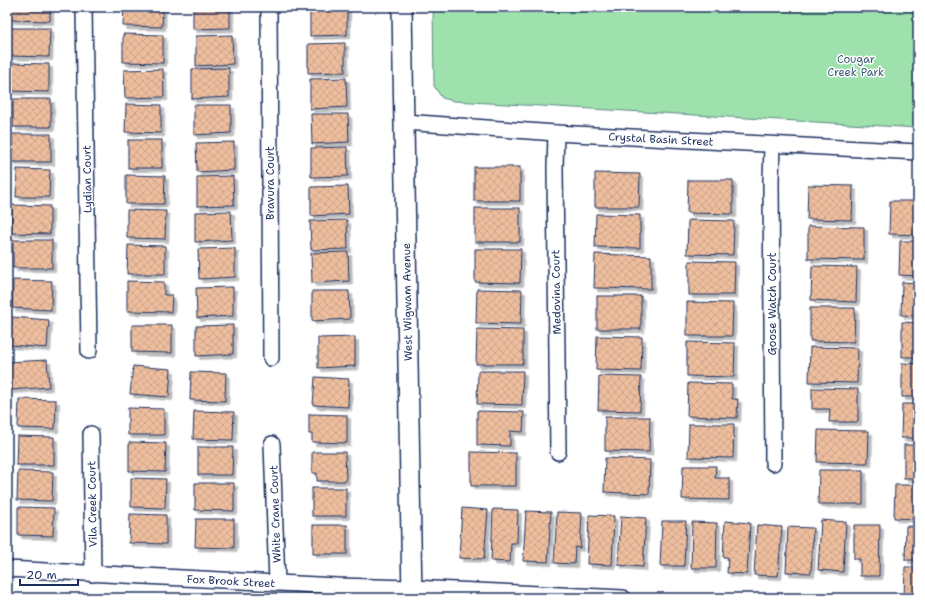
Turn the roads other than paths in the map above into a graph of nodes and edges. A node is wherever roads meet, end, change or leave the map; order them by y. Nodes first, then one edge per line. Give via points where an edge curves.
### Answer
1 (84, 7) edge
2 (269, 7) edge
3 (402, 7) edge
4 (404, 122) junction
5 (556, 133) junction
6 (772, 145) junction
7 (918, 152) edge
8 (89, 350) dead end
9 (271, 358) dead end
10 (91, 434) dead end
11 (272, 444) dead end
12 (558, 452) dead end
13 (773, 463) dead end
14 (7, 569) edge
15 (93, 574) junction
16 (277, 583) junction
17 (412, 593) edge
18 (623, 598) edge

1 - 8 street, Lydian Court
2 - 9 street, Bravura Court
3 - 4 street, West Wigwam Avenue
4 - 5 street, Crystal Basin Street
4 - 17 street, West Wigwam Avenue
5 - 6 street, Crystal Basin Street
5 - 12 street, Medovina Court
6 - 7 street, Crystal Basin Street
6 - 13 street, Goose Watch Court
10 - 15 street, Vila Creek Court
11 - 16 street, White Crane Court
14 - 15 street, Fox Brook Street
15 - 16 street, Fox Brook Street
16 - 17 street, Fox Brook Street
17 - 18 street, Fox Brook Street

